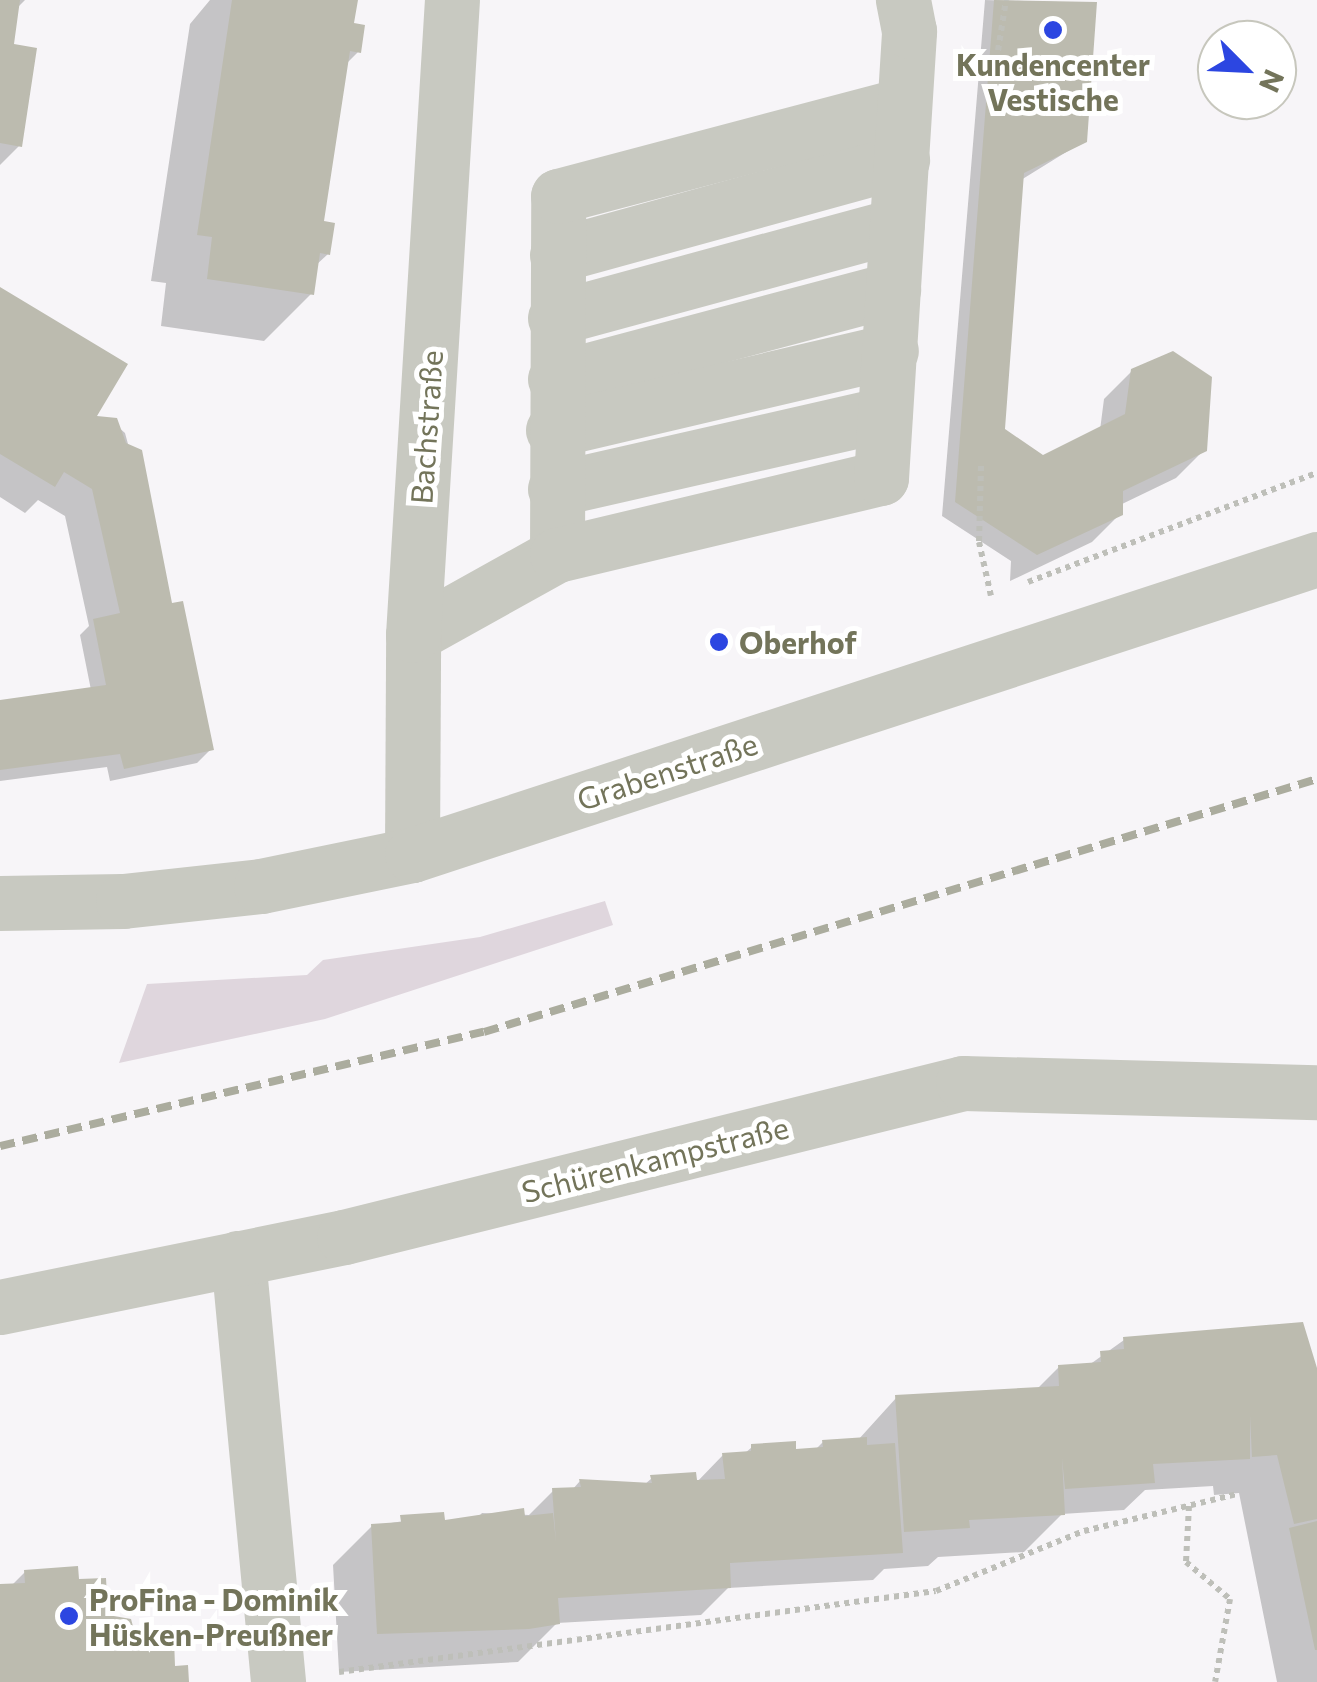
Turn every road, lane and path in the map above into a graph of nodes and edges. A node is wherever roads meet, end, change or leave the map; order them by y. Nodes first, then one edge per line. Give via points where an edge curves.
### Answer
1 (452, 0) edge
2 (903, 0) edge
3 (1006, 0) edge
4 (995, 70) dead end
5 (904, 106) junction
6 (902, 160) junction
7 (898, 225) junction
8 (557, 255) junction
9 (894, 290) junction
10 (555, 318) junction
11 (890, 352) junction
12 (554, 405) junction
13 (885, 414) junction
14 (981, 466) dead end
15 (1317, 473) edge
16 (556, 489) junction
17 (557, 555) junction
18 (1317, 558) edge
19 (991, 596) junction
20 (974, 602) dead end
21 (412, 635) junction
22 (412, 855) junction
23 (0, 903) edge
24 (1317, 1092) edge
25 (238, 1258) junction
26 (0, 1307) edge
27 (1237, 1494) dead end
28 (1189, 1506) junction
29 (278, 1681) edge
30 (1215, 1682) edge

1 - 21 street, Bachstraße
2 - 5 street via 910,31
3 - 4 path
5 - 6 street
5 - 8 street via 558,196
6 - 7 street
6 - 8 street
7 - 9 street
7 - 10 street
8 - 10 street
9 - 11 street
9 - 12 street
10 - 12 street
11 - 12 street
11 - 13 street
12 - 16 street
13 - 16 street
13 - 17 street via 881,478
14 - 19 path via 979,542
15 - 19 path
16 - 17 street
17 - 21 street
18 - 22 street, Grabenstraße
19 - 20 path
21 - 22 street, Bachstraße
22 - 23 street, Grabenstraße via 261,886 123,901
24 - 25 street, Schürenkampstraße via 962,1083
25 - 26 street, Schürenkampstraße
25 - 29 street
27 - 28 path
28 - 29 path via 1084,1531 936,1590
28 - 30 path via 1186,1562 1230,1599

